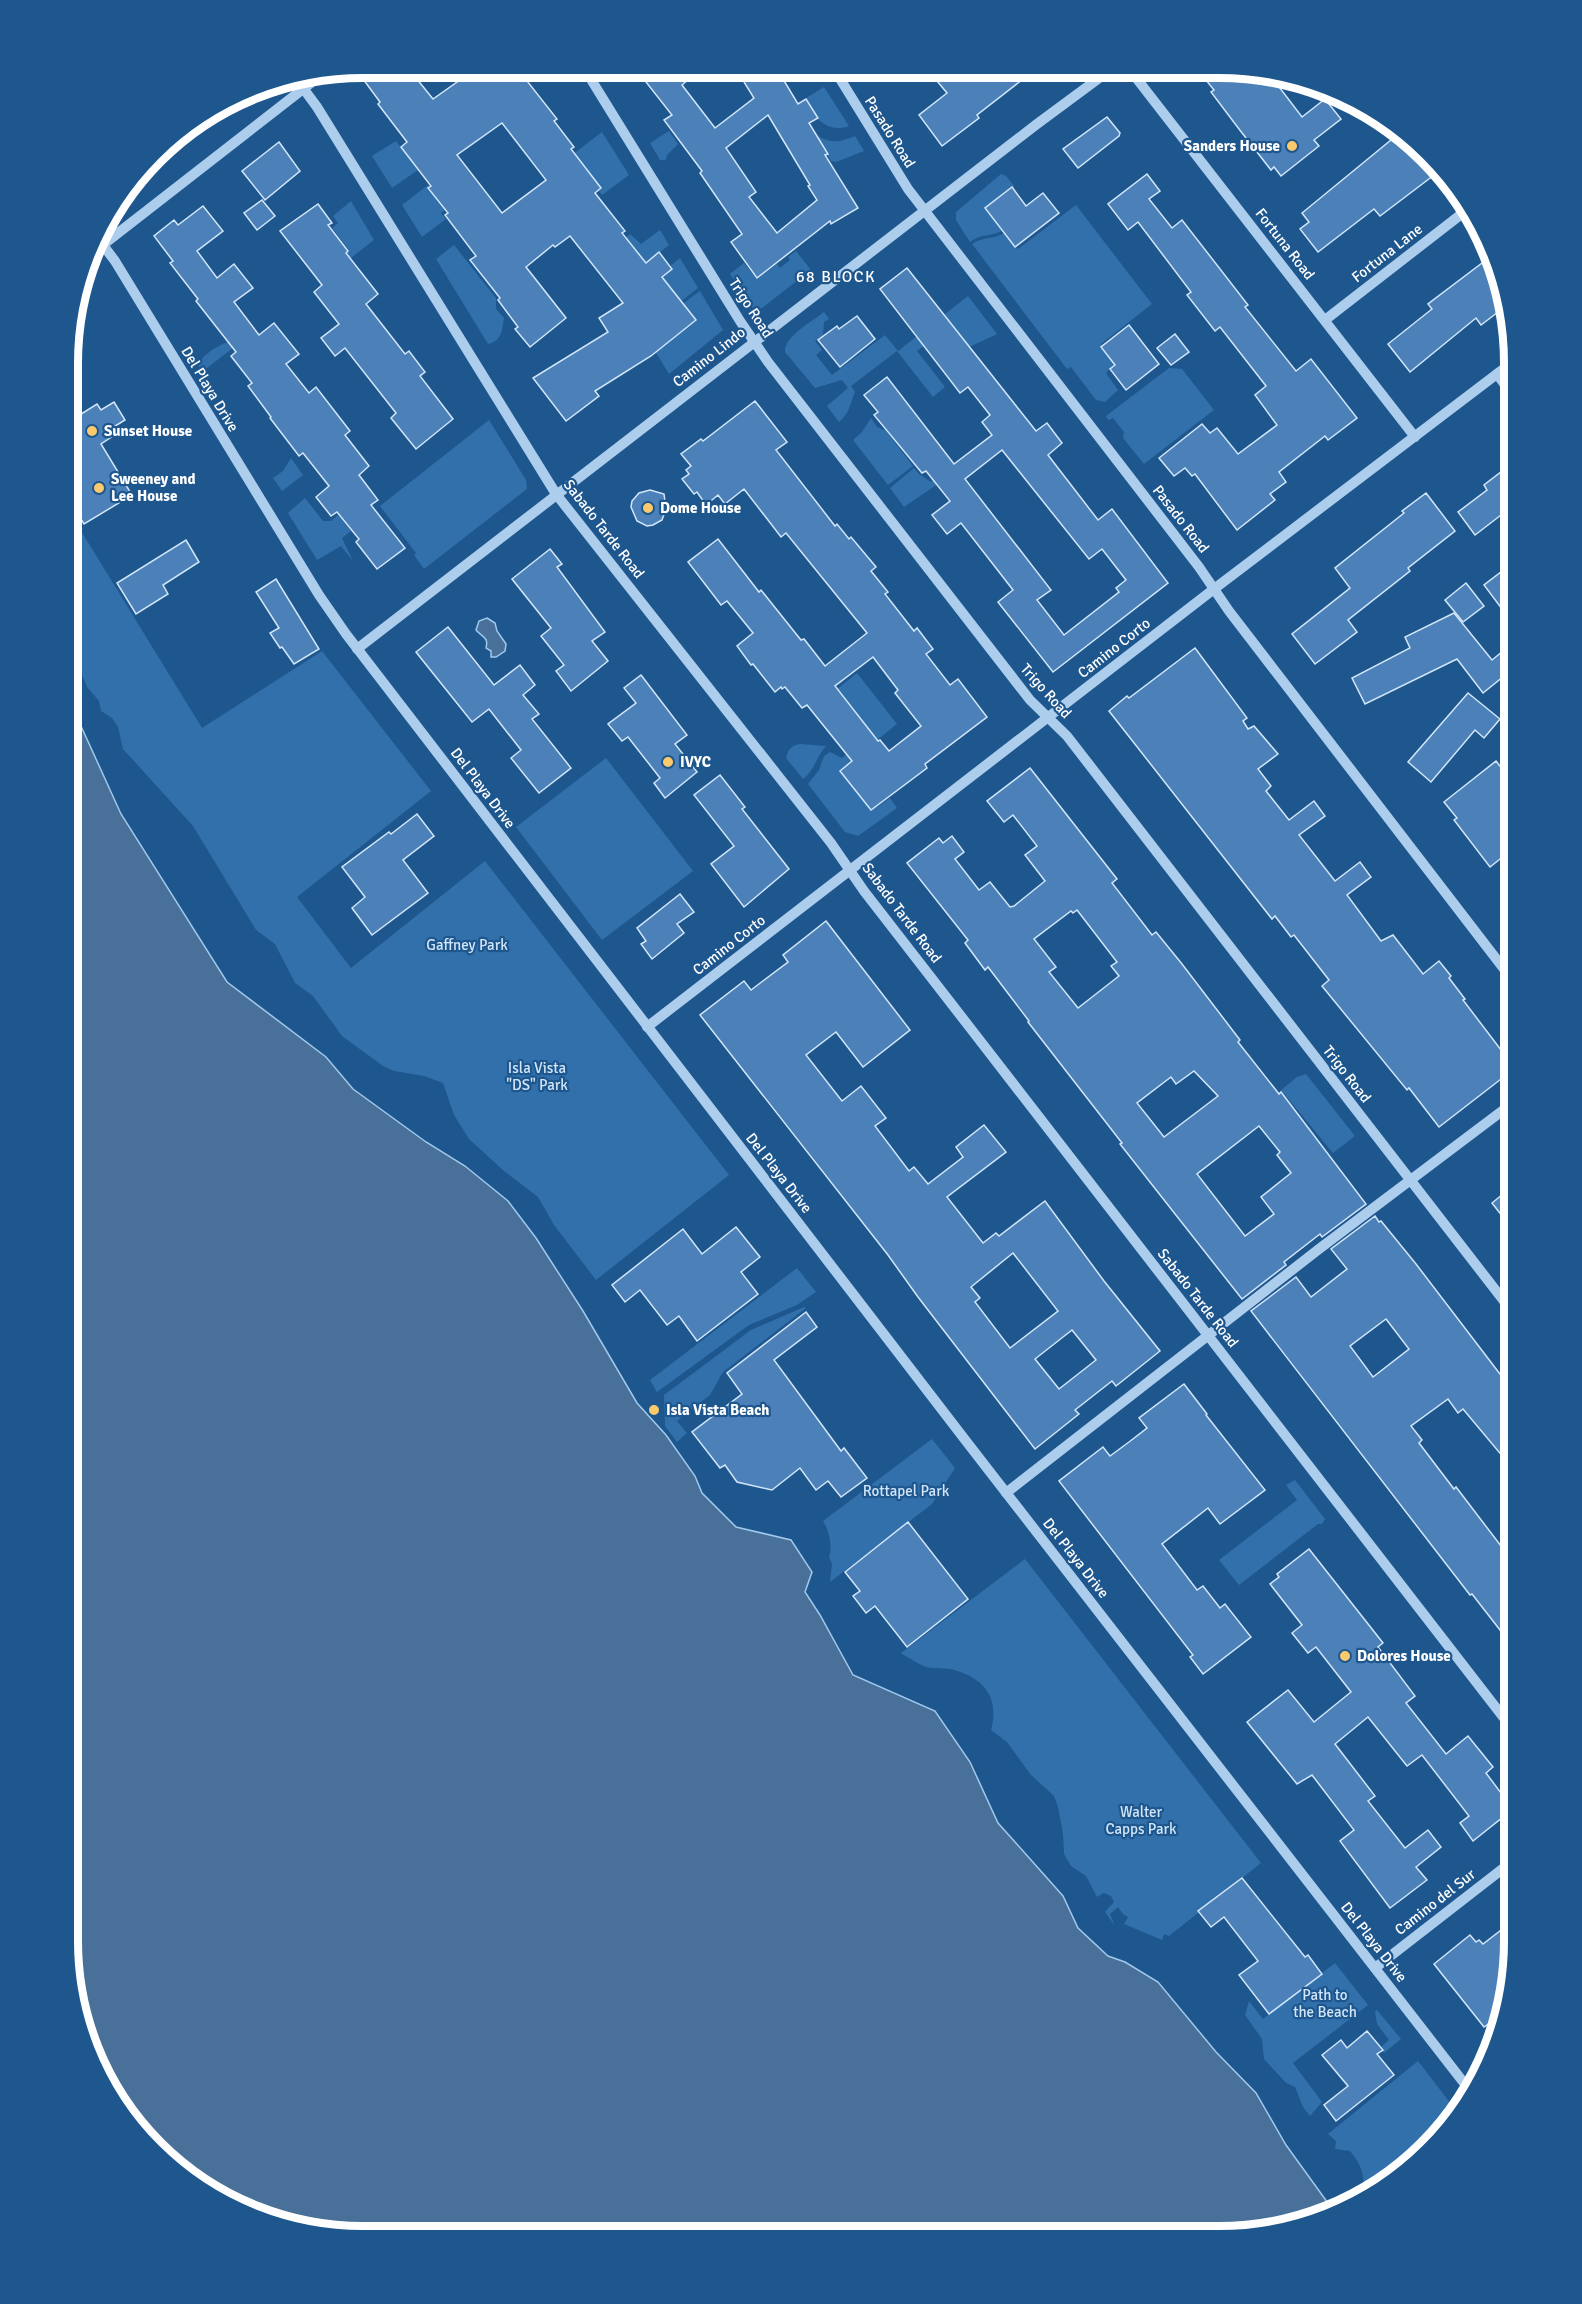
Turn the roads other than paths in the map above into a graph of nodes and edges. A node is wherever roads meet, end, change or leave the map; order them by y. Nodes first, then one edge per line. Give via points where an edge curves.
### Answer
1 (590, 78) edge
2 (840, 78) edge
3 (1096, 78) edge
4 (1136, 78) edge
5 (310, 83) edge
6 (303, 88) junction
7 (924, 210) junction
8 (1462, 214) edge
9 (104, 244) edge
10 (102, 250) edge
11 (1324, 320) junction
12 (754, 342) junction
13 (1504, 369) edge
14 (1497, 374) junction
15 (1504, 383) edge
16 (1415, 437) junction
17 (556, 494) junction
18 (1214, 589) junction
19 (357, 649) junction
20 (1049, 718) junction
21 (850, 870) junction
22 (1504, 969) edge
23 (648, 1027) junction
24 (1504, 1110) edge
25 (1411, 1182) junction
26 (1504, 1301) edge
27 (1209, 1336) junction
28 (1006, 1493) junction
29 (1504, 1718) edge
30 (1504, 1868) edge
31 (1375, 1968) junction
32 (1465, 2084) edge

1 - 12 street, Trigo Road
2 - 7 street, Pasado Road
3 - 7 street, Camino Lindo
4 - 11 street, Fortuna Road
5 - 6 street
6 - 9 street
6 - 17 street, Sabado Tarde Road
7 - 12 street, Camino Lindo
7 - 18 street, Pasado Road
8 - 11 street, Fortuna Lane
10 - 19 street, Del Playa Drive via 114,261 319,595
11 - 16 street, Fortuna Road
12 - 17 street, Camino Lindo
12 - 20 street, Trigo Road
13 - 14 street, Camino Corto
14 - 15 street
14 - 16 street, Camino Corto
16 - 18 street, Camino Corto
17 - 19 street, Camino Lindo
17 - 21 street, Sabado Tarde Road
18 - 20 street, Camino Corto
18 - 22 street, Pasado Road
19 - 23 street, Del Playa Drive
20 - 21 street, Camino Corto
20 - 25 street, Trigo Road
21 - 23 street, Camino Corto
21 - 27 street, Sabado Tarde Road
23 - 28 street, Del Playa Drive
24 - 25 street
25 - 26 street, Trigo Road
25 - 27 street
27 - 28 street
27 - 29 street, Sabado Tarde Road
28 - 31 street, Del Playa Drive
30 - 31 street, Camino del Sur
31 - 32 street, Del Playa Drive

